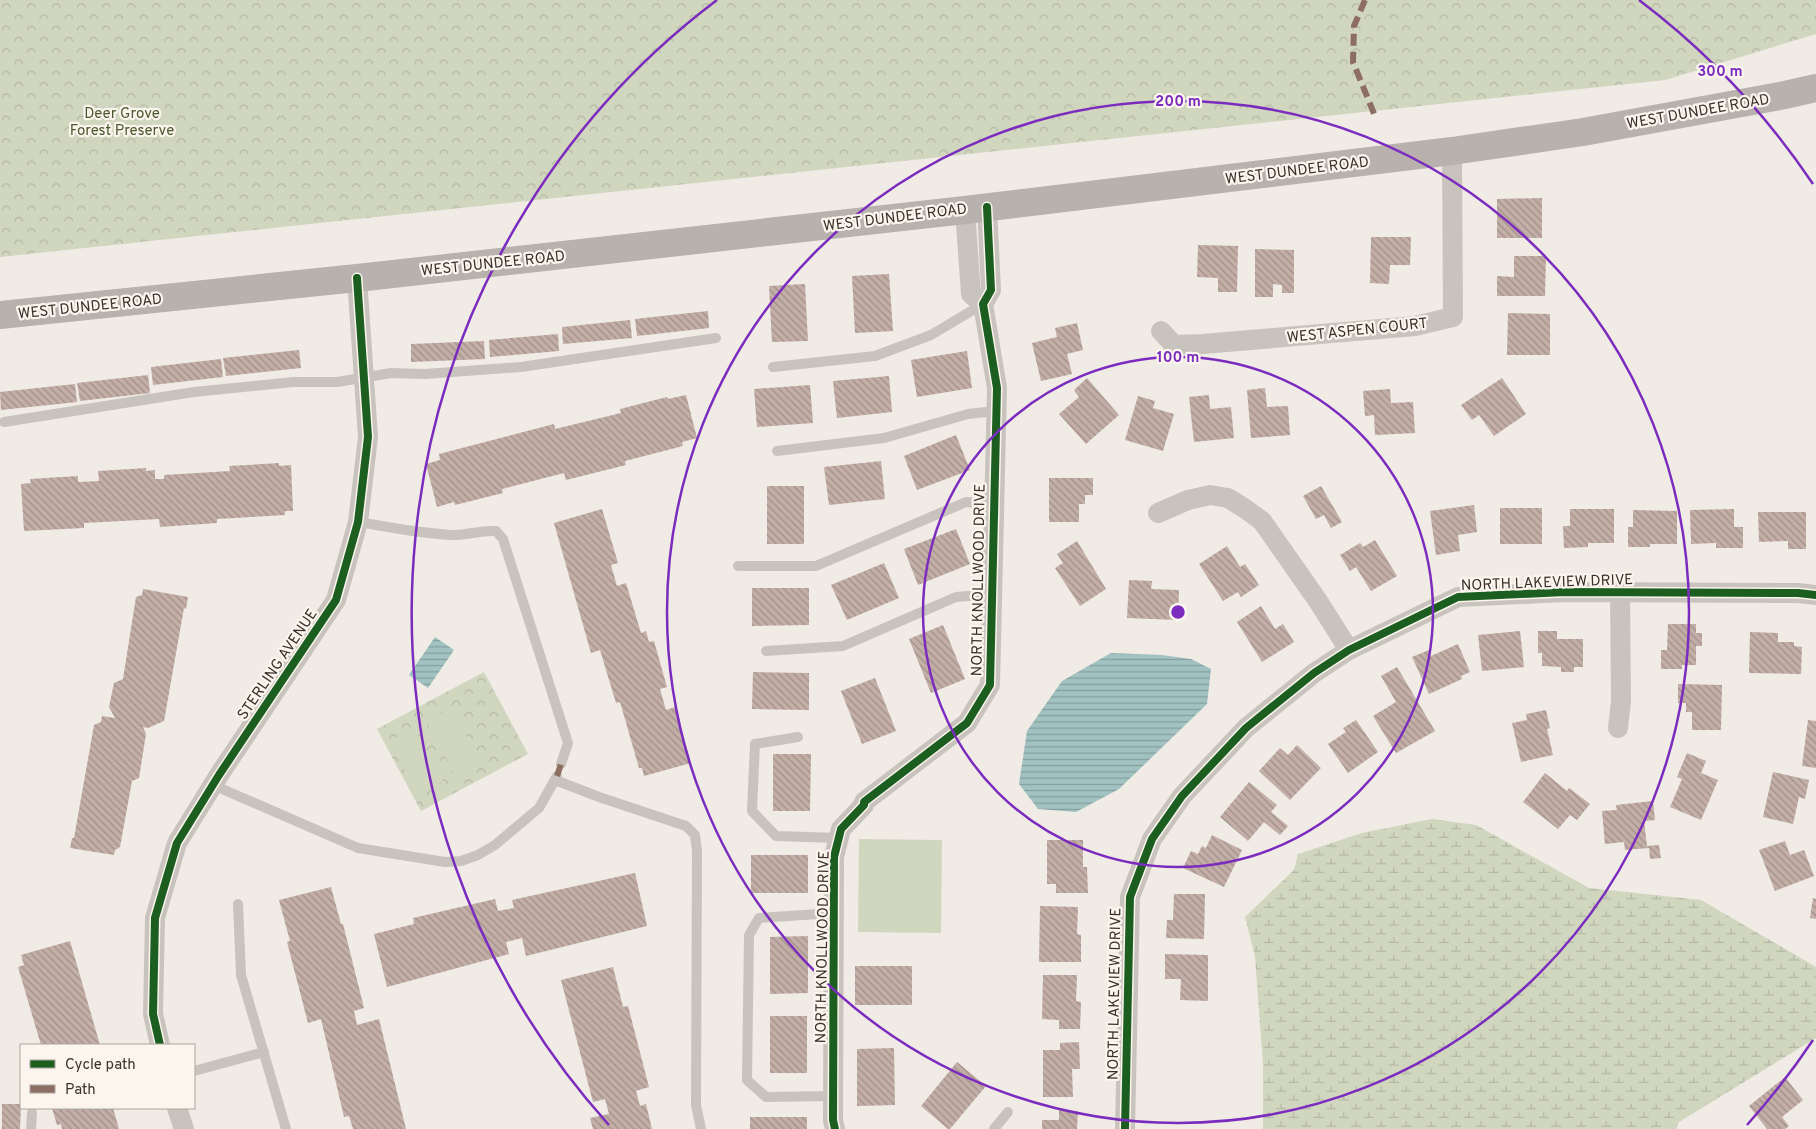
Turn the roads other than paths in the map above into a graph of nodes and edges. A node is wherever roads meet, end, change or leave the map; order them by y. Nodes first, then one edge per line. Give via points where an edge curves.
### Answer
1 (1816, 88) edge
2 (1452, 151) junction
3 (976, 208) junction
4 (357, 278) junction
5 (983, 304) junction
6 (0, 315) edge
7 (1161, 331) dead end
8 (716, 338) dead end
9 (773, 367) dead end
10 (364, 378) junction
11 (996, 411) junction
12 (4, 422) dead end
13 (777, 451) dead end
14 (994, 504) junction
15 (1158, 513) dead end
16 (358, 522) junction
17 (738, 566) dead end
18 (1620, 592) junction
19 (992, 594) junction
20 (1816, 595) edge
21 (1349, 650) junction
22 (766, 651) dead end
23 (1618, 728) dead end
24 (798, 737) dead end
25 (561, 764) dead end
26 (212, 785) junction
27 (839, 838) junction
28 (238, 904) dead end
29 (834, 913) junction
30 (160, 1044) edge
31 (264, 1052) junction
32 (195, 1071) edge
33 (833, 1096) junction
34 (177, 1109) edge
35 (1008, 1112) dead end
36 (32, 1113) dead end
37 (31, 1129) edge
38 (184, 1129) edge
39 (286, 1129) edge
40 (701, 1129) edge
41 (835, 1129) edge
42 (994, 1129) edge
43 (1125, 1129) edge

1 - 2 main road, WEST DUNDEE ROAD via 1583,132
2 - 3 main road, WEST DUNDEE ROAD
2 - 7 street, WEST ASPEN COURT via 1453,317 1414,326 1203,344 1174,345
3 - 4 main road, WEST DUNDEE ROAD
3 - 5 street, NORTH KNOLLWOOD DRIVE via 971,294
4 - 6 main road, WEST DUNDEE ROAD
4 - 10 street, STERLING AVENUE
5 - 9 lane via 931,335 875,356
5 - 11 street, NORTH KNOLLWOOD DRIVE via 996,388
8 - 10 lane via 520,366 425,374 391,373
10 - 12 lane via 194,392
10 - 16 street, STERLING AVENUE via 368,437
11 - 13 lane via 968,414 884,438
11 - 14 street, NORTH KNOLLWOOD DRIVE
14 - 17 lane via 966,502 816,566
14 - 19 street, NORTH KNOLLWOOD DRIVE
15 - 21 street via 1210,495 1228,498 1244,508 1262,521
16 - 25 lane via 454,535 496,531 503,539 568,743
16 - 26 street, STERLING AVENUE via 336,600
18 - 20 street, NORTH LAKEVIEW DRIVE
18 - 21 street, NORTH LAKEVIEW DRIVE via 1458,597
18 - 23 street via 1621,701
19 - 22 lane via 956,597 844,646
19 - 27 street, NORTH KNOLLWOOD DRIVE via 990,685 967,723 864,802 841,829
21 - 43 street, NORTH LAKEVIEW DRIVE via 1314,673 1246,728 1182,796 1152,839 1130,897
24 - 27 lane via 755,744 752,811 776,836
26 - 30 street, STERLING AVENUE via 177,843 155,918 153,1014
26 - 40 lane via 358,848 445,862 478,855 495,845 539,808 556,778 599,797 686,826 695,835 697,851 696,1105
27 - 29 street, NORTH KNOLLWOOD DRIVE via 834,857
28 - 31 lane via 241,975
29 - 33 street, NORTH KNOLLWOOD DRIVE
29 - 33 lane via 759,918 749,935 747,1080 766,1097
31 - 32 lane
31 - 39 lane
33 - 41 street, NORTH KNOLLWOOD DRIVE
34 - 38 street
35 - 42 lane
36 - 37 lane

